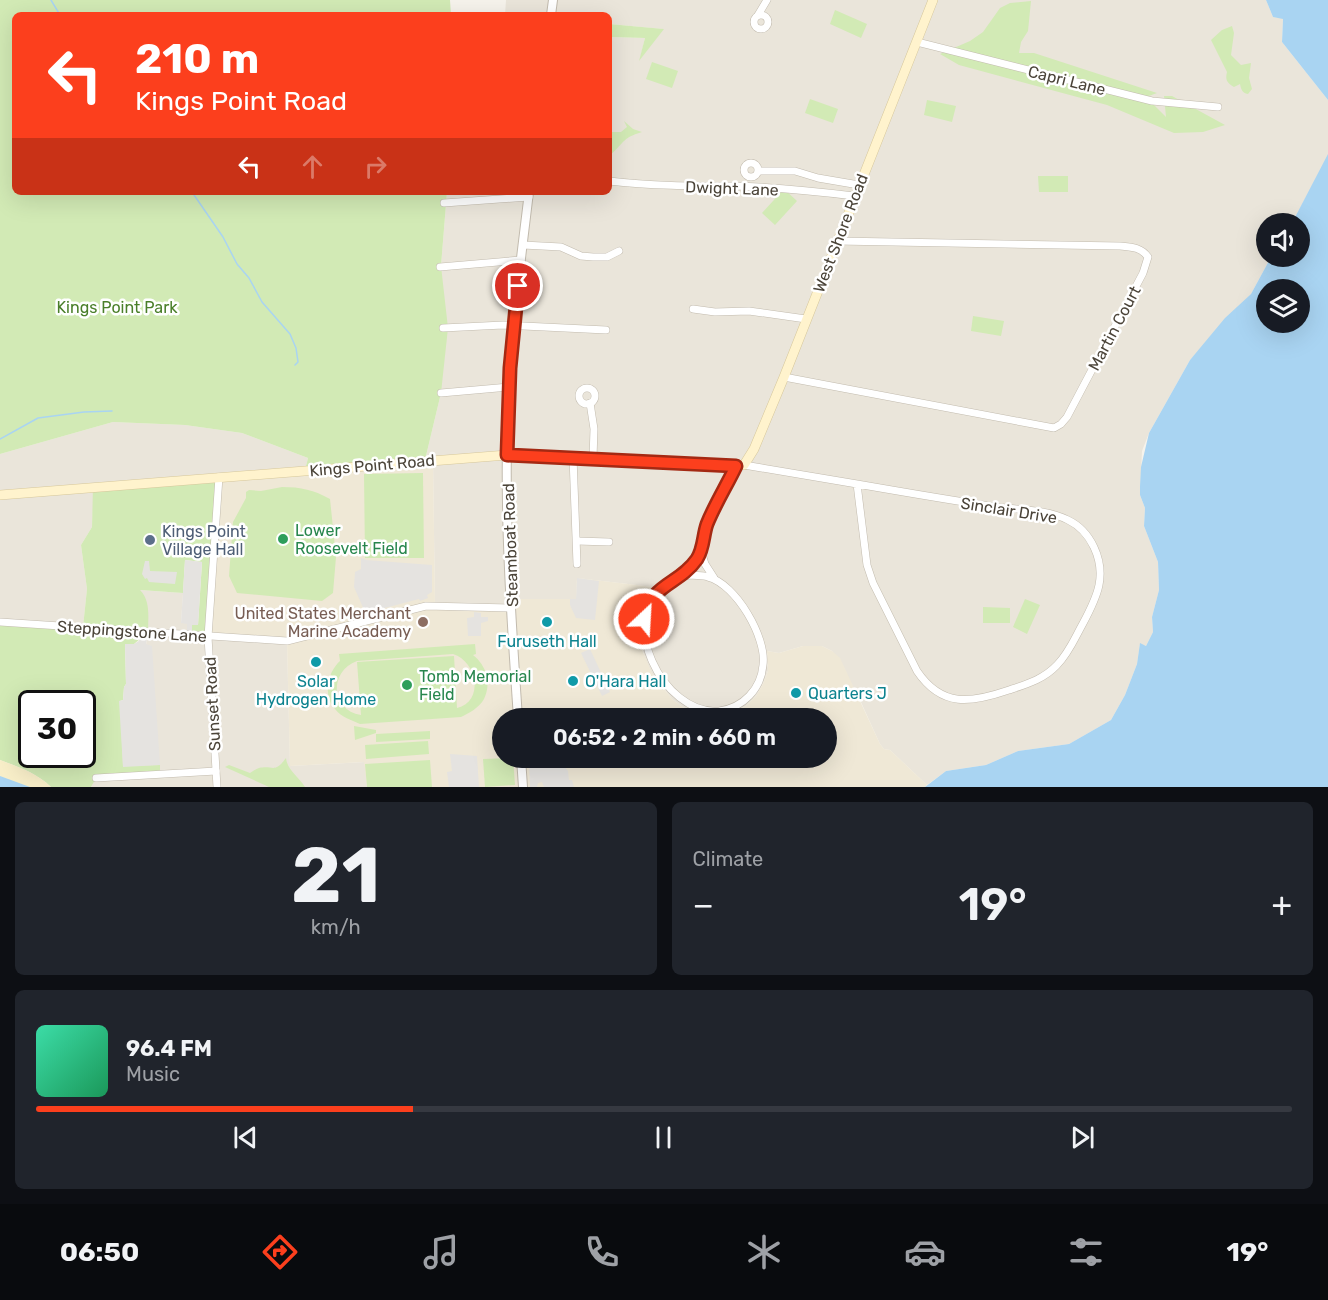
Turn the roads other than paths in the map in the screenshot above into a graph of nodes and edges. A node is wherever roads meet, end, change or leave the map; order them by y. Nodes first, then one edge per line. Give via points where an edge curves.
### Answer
1 (767, 0) edge
2 (933, 0) edge
3 (758, 15) dead end
4 (917, 42) junction
5 (1218, 107) dead end
6 (759, 171) dead end
7 (612, 181) edge
8 (859, 184) junction
9 (529, 195) edge
10 (854, 196) junction
11 (444, 202) dead end
12 (837, 241) junction
13 (523, 245) junction
14 (619, 251) dead end
15 (521, 260) junction
16 (440, 267) dead end
17 (693, 309) dead end
18 (806, 319) junction
19 (514, 325) junction
20 (442, 328) dead end
21 (606, 330) dead end
22 (784, 377) junction
23 (509, 387) junction
24 (441, 393) dead end
25 (590, 404) dead end
26 (507, 455) junction
27 (573, 457) junction
28 (593, 458) junction
29 (740, 466) junction
30 (219, 477) junction
31 (857, 484) junction
32 (0, 495) edge
33 (577, 541) junction
34 (609, 542) dead end
35 (701, 551) junction
36 (577, 564) dead end
37 (681, 576) junction
38 (715, 579) junction
39 (511, 608) junction
40 (0, 622) edge
41 (208, 637) junction
42 (517, 708) edge
43 (522, 768) edge
44 (216, 771) junction
45 (96, 778) dead end
46 (217, 787) edge
47 (523, 787) edge

1 - 3 street
2 - 4 main road, West Shore Road
4 - 5 street, Capri Lane via 1152,101
4 - 8 main road, West Shore Road
6 - 8 street via 795,171
7 - 10 street, Dwight Lane
8 - 10 main road, West Shore Road
9 - 11 street
9 - 13 street, Steamboat Road
10 - 12 main road, West Shore Road
12 - 18 main road, West Shore Road
12 - 22 street, Martin Court via 1120,246 1144,251 1148,256 1143,273 1067,417 1054,428
13 - 14 street via 561,248 581,256 603,258
13 - 15 street, Steamboat Road
15 - 16 street
15 - 19 street, Steamboat Road
17 - 18 street
18 - 22 main road, West Shore Road
19 - 20 street
19 - 21 street
19 - 23 street, Steamboat Road
22 - 29 main road, West Shore Road via 754,449
23 - 24 street
23 - 26 street, Steamboat Road
25 - 28 street
26 - 27 main road, Kings Point Road
26 - 30 main road, Kings Point Road
26 - 39 street, Steamboat Road
27 - 28 main road, Kings Point Road
27 - 33 street
28 - 29 main road, Kings Point Road
29 - 31 street, Sinclair Drive
29 - 35 street via 708,524
30 - 32 main road, Kings Point Road
30 - 41 street, Sunset Road
31 - 31 street, Sinclair Drive via 873,584 917,671 933,689 962,700 988,698 1032,682 1063,659 1099,584 1096,552 1082,530 1070,520 1046,513
33 - 34 street
33 - 36 street
35 - 37 street
35 - 38 street
37 - 38 street
37 - 38 street via 663,586 648,604 645,639 669,687 687,702 707,711 730,708 743,701 756,687 764,664 759,639 747,613
39 - 41 street, Steppingstone Lane via 426,606 287,641
39 - 42 street, Steamboat Road
40 - 41 street, Steppingstone Lane
41 - 44 street, Sunset Road
43 - 47 street
44 - 45 street
44 - 46 street, Sunset Road

